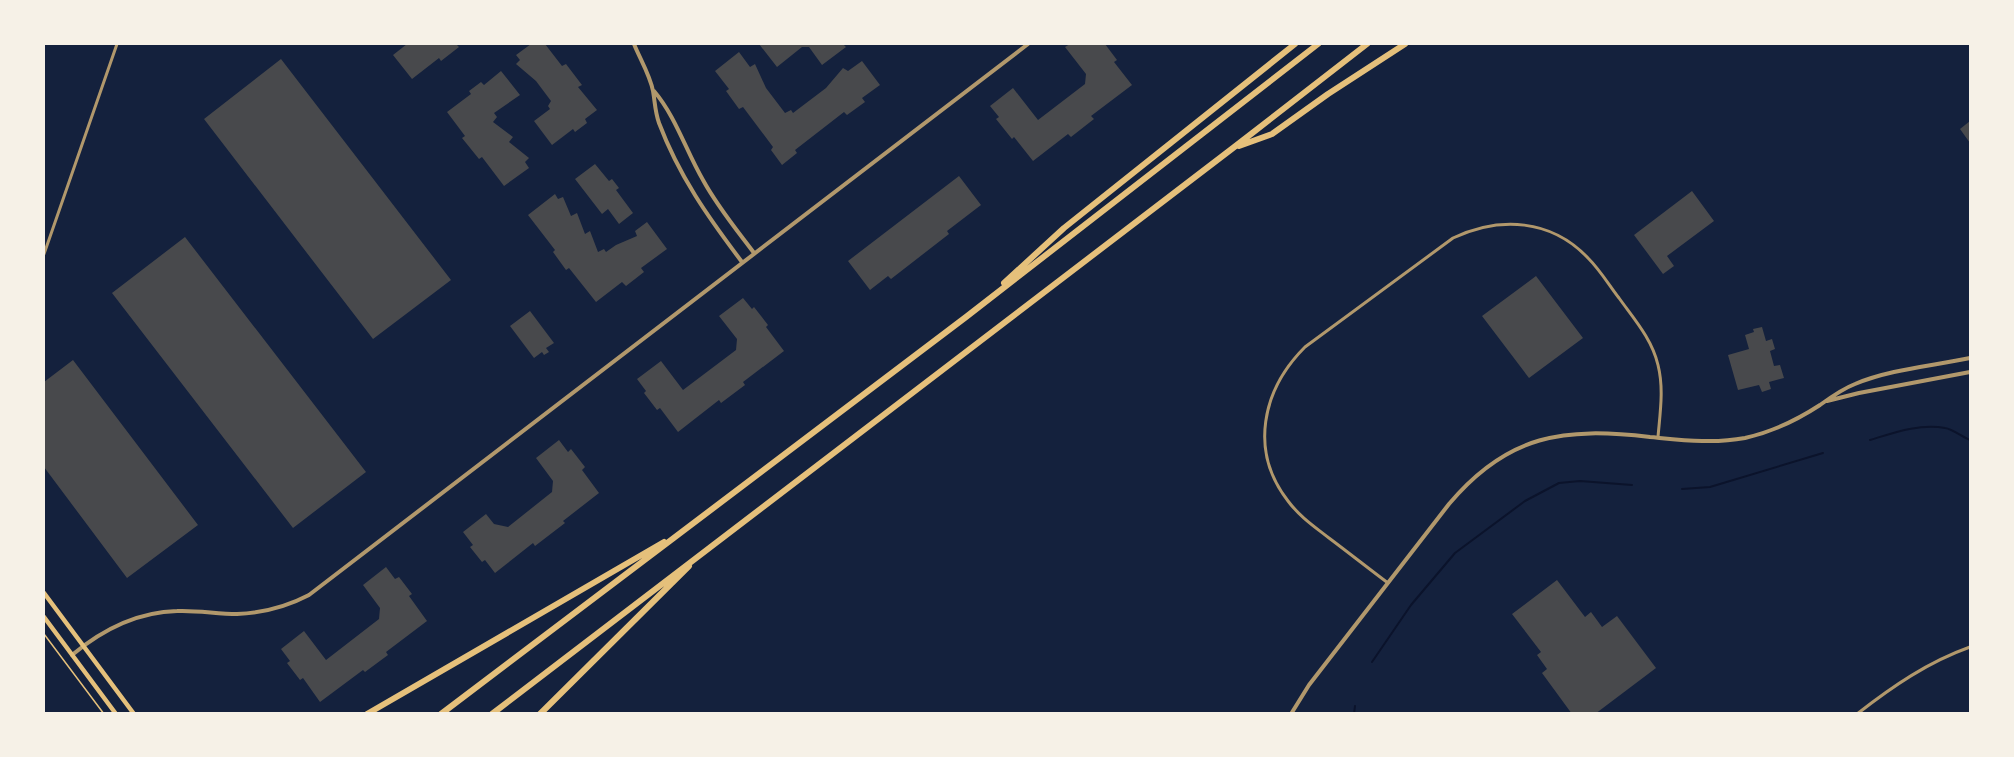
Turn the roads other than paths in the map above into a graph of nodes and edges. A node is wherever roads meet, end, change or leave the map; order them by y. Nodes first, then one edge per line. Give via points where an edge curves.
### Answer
1 (117, 44) edge
2 (634, 44) edge
3 (1028, 44) edge
4 (1295, 44) edge
5 (1318, 44) edge
6 (1367, 44) edge
7 (1405, 44) edge
8 (653, 90) junction
9 (1233, 148) junction
10 (754, 253) junction
11 (44, 254) edge
12 (742, 262) junction
13 (966, 317) junction
14 (1971, 358) edge
15 (1971, 372) edge
16 (1823, 402) junction
17 (1658, 437) junction
18 (688, 528) junction
19 (707, 549) junction
20 (1388, 583) junction
21 (44, 593) edge
22 (44, 617) edge
23 (83, 646) junction
24 (1971, 647) edge
25 (71, 655) junction
26 (116, 714) edge
27 (134, 714) edge
28 (366, 714) edge
29 (441, 714) edge
30 (492, 714) edge
31 (540, 714) edge
32 (1291, 714) edge
33 (1857, 714) edge

1 - 11 street
2 - 8 street
3 - 10 street
4 - 13 highway via 1064,228
5 - 13 highway
6 - 9 highway
7 - 9 highway via 1272,134
8 - 10 street via 665,105 704,182
8 - 12 street via 659,123 683,174 704,212
9 - 19 highway
10 - 12 street
12 - 23 street via 309,595 250,613 177,611 139,616
13 - 18 highway
14 - 16 street via 1872,377
15 - 16 street
16 - 17 street via 1783,426 1745,438 1707,442
17 - 20 street via 1567,434 1543,439 1506,455 1460,491
17 - 20 street via 1662,390 1653,349 1597,268 1577,248 1547,230 1523,225 1478,228 1453,237 1305,347 1279,379 1268,406 1266,450 1273,476 1288,502
18 - 28 highway
18 - 29 highway
19 - 30 highway
19 - 31 highway
20 - 32 street
21 - 23 main road
22 - 25 main road
23 - 25 street
23 - 27 main road
24 - 33 street via 1909,676
25 - 26 main road

